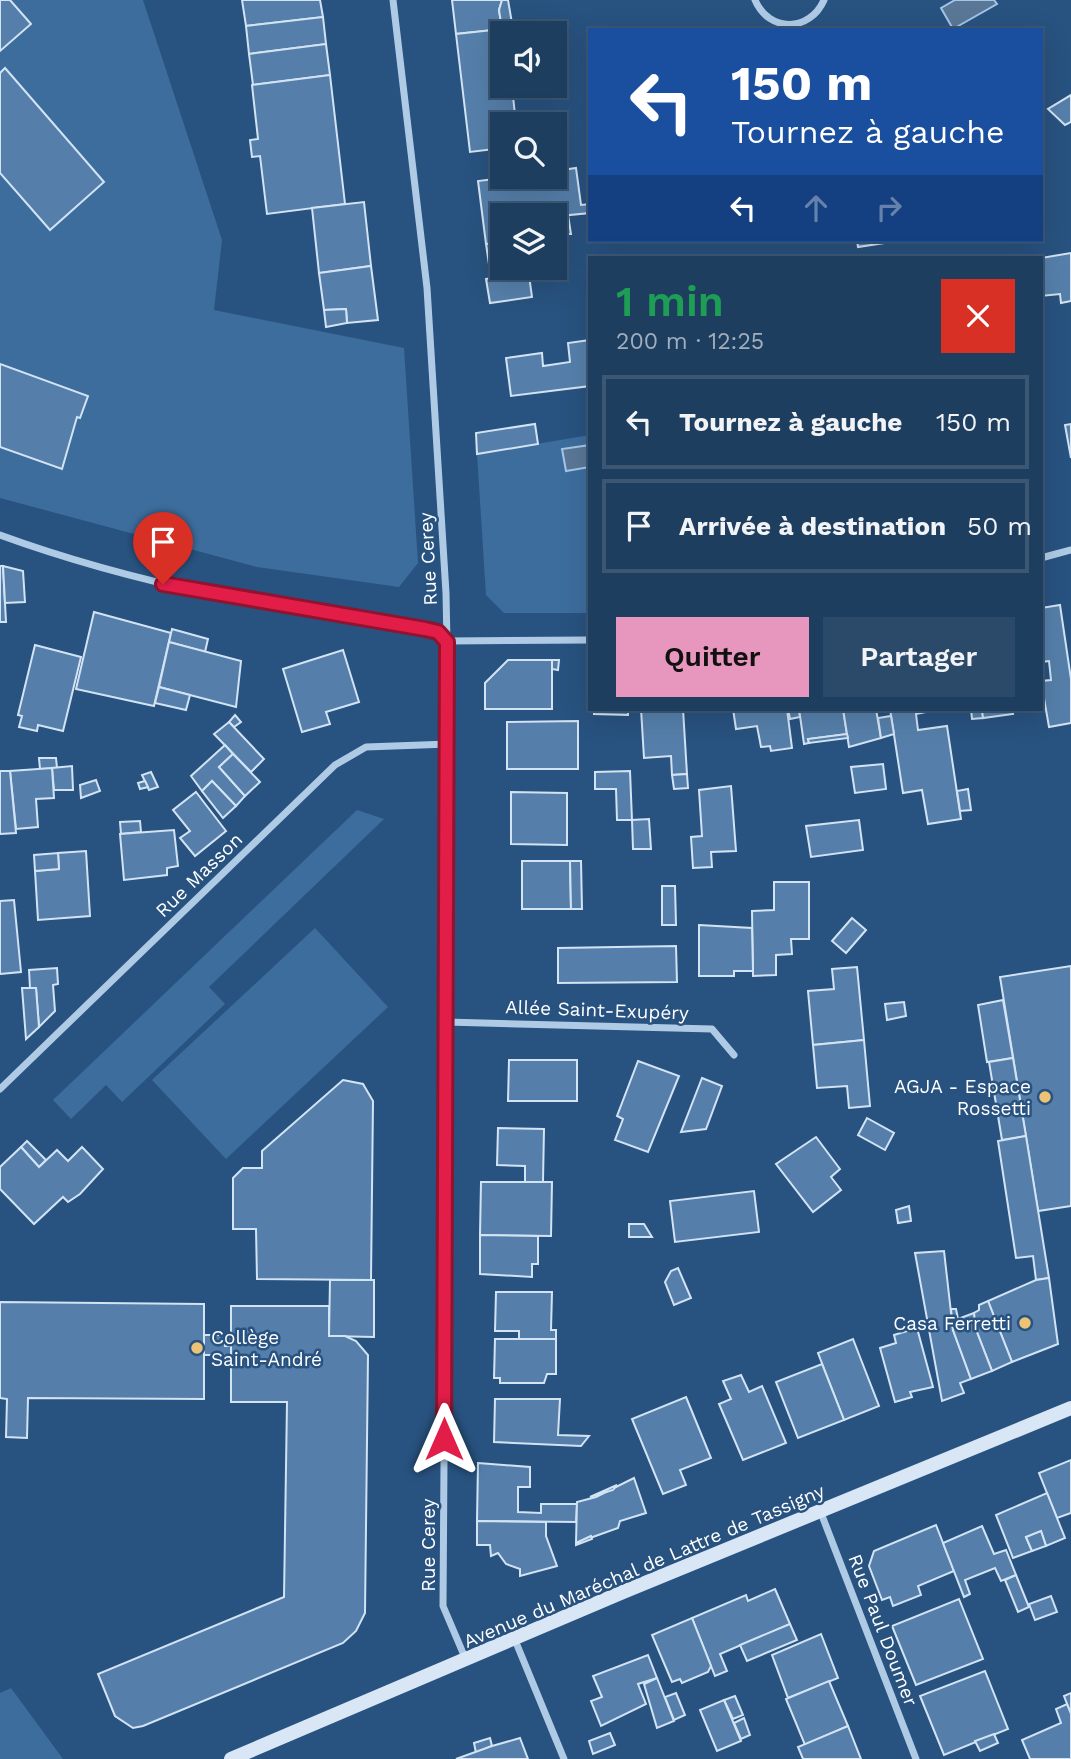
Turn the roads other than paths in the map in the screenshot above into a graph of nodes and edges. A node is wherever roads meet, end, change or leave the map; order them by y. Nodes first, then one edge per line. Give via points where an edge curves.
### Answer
1 (393, 0) edge
2 (755, 0) edge
3 (824, 0) edge
4 (0, 536) edge
5 (1071, 550) edge
6 (1043, 557) edge
7 (588, 640) edge
8 (447, 642) junction
9 (449, 744) junction
10 (446, 1022) junction
11 (734, 1055) dead end
12 (0, 1089) edge
13 (1071, 1408) edge
14 (821, 1513) junction
15 (515, 1640) junction
16 (467, 1660) junction
17 (231, 1759) edge
18 (564, 1759) edge
19 (916, 1759) edge

1 - 8 street, Rue Cerey via 427,288
2 - 3 street via 766,17 788,25 811,19
4 - 8 street via 188,590 425,629 438,632
5 - 6 street
7 - 8 street
8 - 9 street, Rue Cerey
9 - 10 street, Rue Cerey
9 - 12 street, Rue Masson via 366,747 335,765
10 - 11 street, Allée Saint-Exupéry via 712,1029
10 - 16 street, Rue Cerey via 443,1606
13 - 14 main road, Avenue du Maréchal de Lattre de Tassigny
14 - 15 main road, Avenue du Maréchal de Lattre de Tassigny
14 - 19 street, Rue Paul Doumer
15 - 16 main road, Avenue du Maréchal de Lattre de Tassigny
15 - 18 street
16 - 17 main road, Avenue du Maréchal de Lattre de Tassigny

